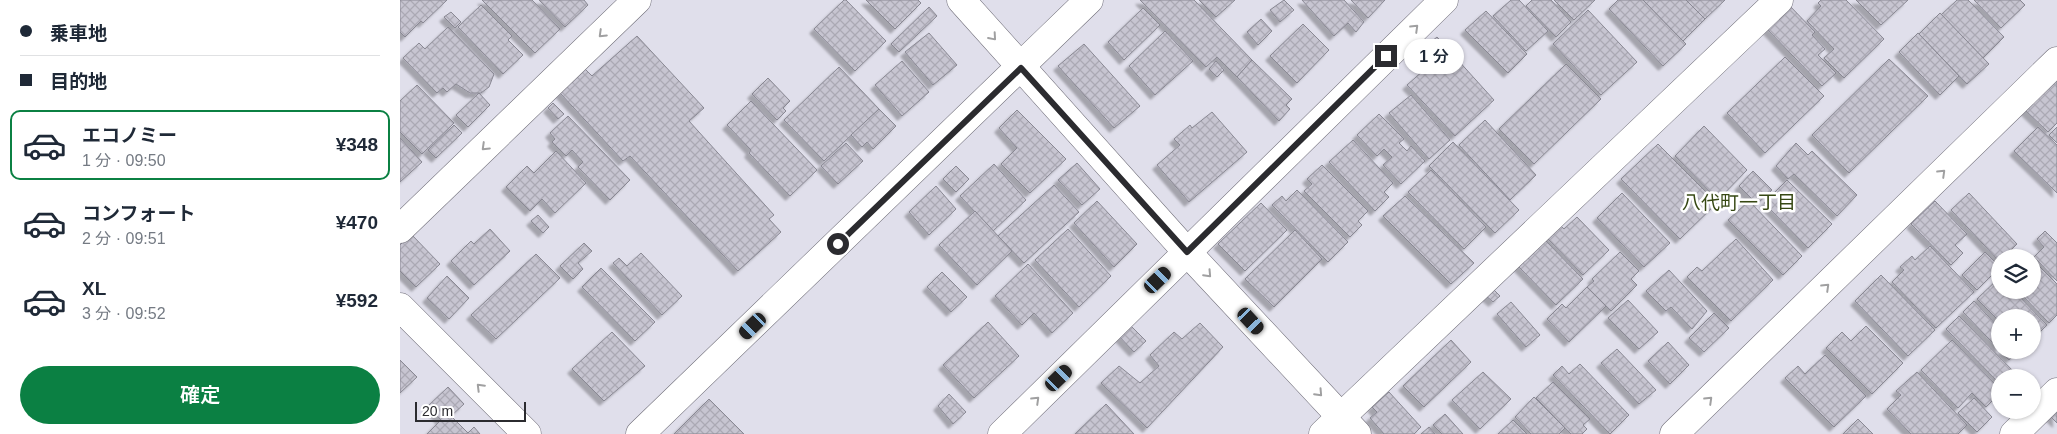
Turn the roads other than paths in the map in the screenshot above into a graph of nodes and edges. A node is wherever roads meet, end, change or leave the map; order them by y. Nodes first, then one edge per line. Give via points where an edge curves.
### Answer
1 (637, 0) edge
2 (961, 0) edge
3 (1089, 0) edge
4 (1444, 0) edge
5 (1779, 0) edge
6 (2057, 61) edge
7 (1021, 68) junction
8 (400, 229) edge
9 (1187, 252) junction
10 (400, 307) edge
11 (2057, 392) edge
12 (1340, 428) edge
13 (527, 434) edge
14 (640, 434) edge
15 (1002, 434) edge
16 (1674, 434) edge
17 (2014, 434) edge

1 -> 8 street
2 -> 7 street
3 - 7 street
9 -> 4 street
5 - 12 street
16 -> 6 street
7 - 9 street
7 - 14 street
9 -> 12 street
15 -> 9 street
13 -> 10 street
11 - 17 street

